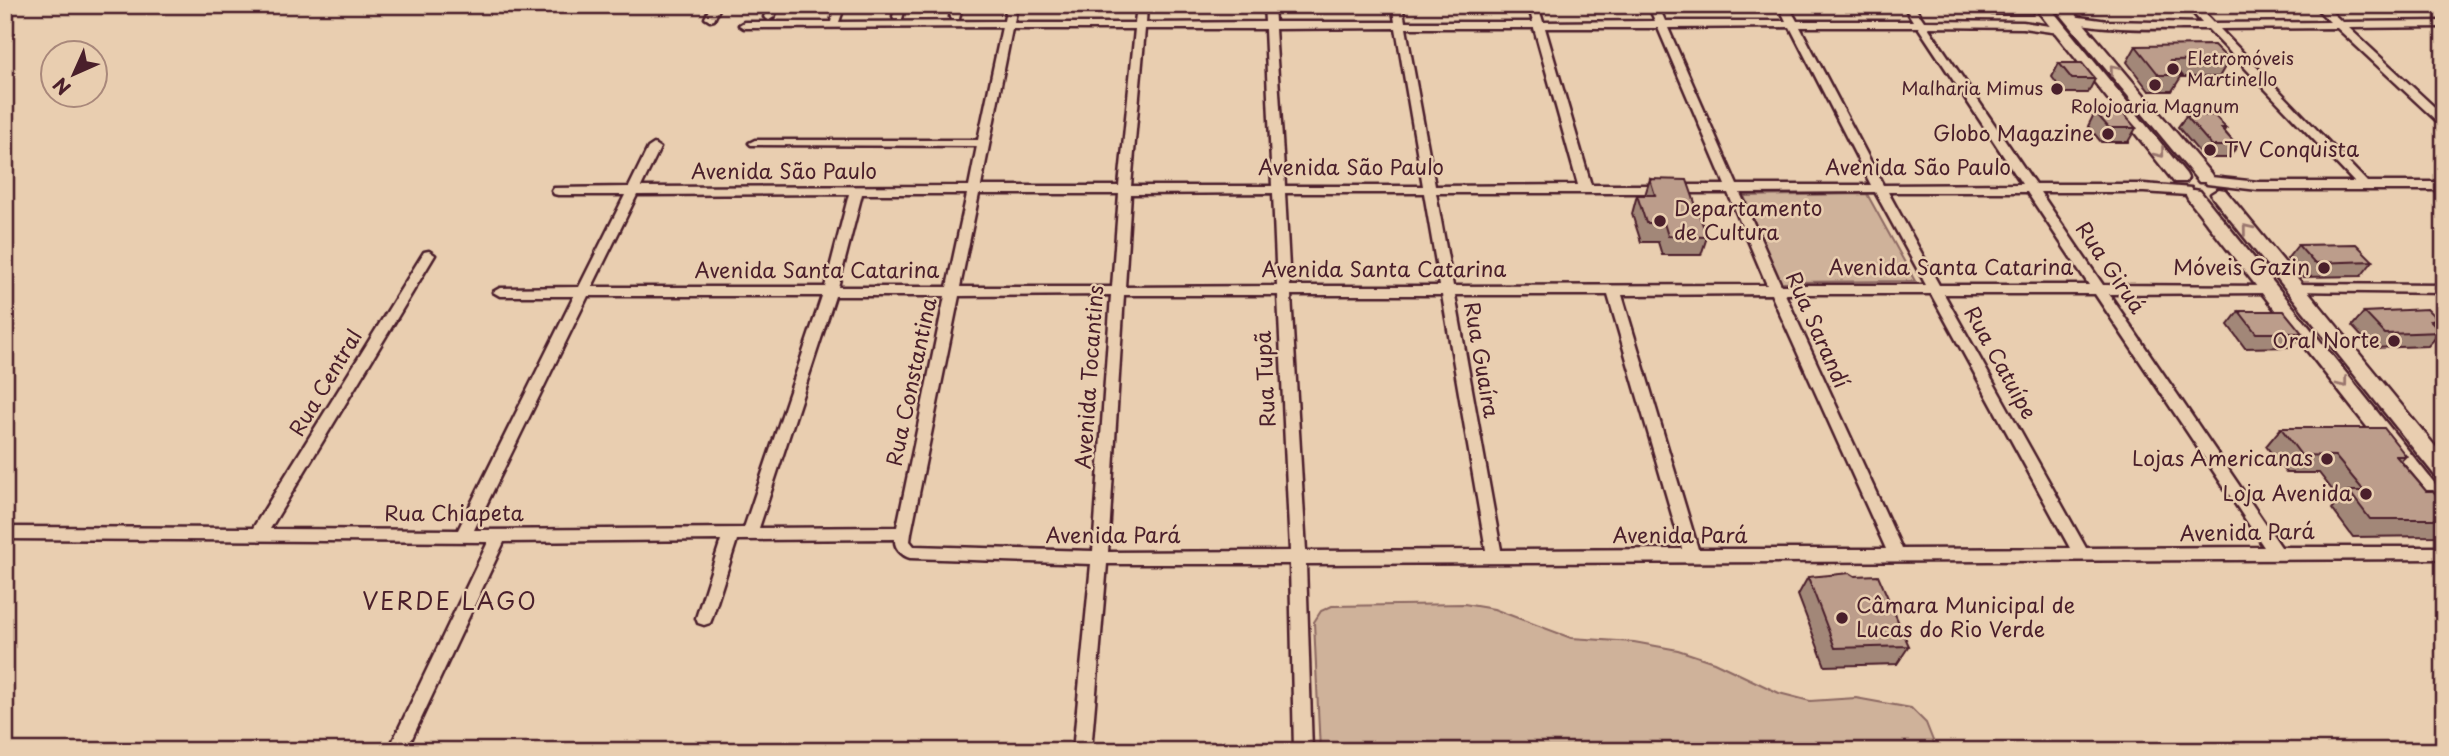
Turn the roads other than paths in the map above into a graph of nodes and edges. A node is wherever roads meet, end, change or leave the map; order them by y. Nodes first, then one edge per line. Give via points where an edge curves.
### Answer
1 (716, 5) edge
2 (774, 5) edge
3 (840, 5) edge
4 (901, 5) edge
5 (957, 5) edge
6 (1012, 5) edge
7 (1142, 5) edge
8 (1269, 5) edge
9 (1397, 5) edge
10 (1533, 5) edge
11 (1653, 5) edge
12 (1783, 5) edge
13 (1908, 5) edge
14 (2191, 5) edge
15 (2318, 5) edge
16 (2052, 15) edge
17 (769, 17) dead end
18 (898, 17) dead end
19 (955, 17) dead end
20 (710, 18) dead end
21 (835, 20) dead end
22 (1921, 24) junction
23 (2339, 24) junction
24 (2444, 24) edge
25 (744, 25) dead end
26 (1008, 25) junction
27 (1662, 25) junction
28 (1794, 25) junction
29 (2076, 25) junction
30 (1270, 26) junction
31 (1400, 26) junction
32 (1540, 26) junction
33 (2210, 26) junction
34 (1140, 27) junction
35 (2444, 122) edge
36 (755, 143) dead end
37 (983, 143) junction
38 (654, 148) dead end
39 (1731, 186) junction
40 (1878, 186) junction
41 (2185, 186) junction
42 (2213, 186) junction
43 (2444, 186) edge
44 (1279, 187) junction
45 (1585, 187) junction
46 (2365, 187) junction
47 (1125, 188) junction
48 (1429, 188) junction
49 (2032, 188) junction
50 (558, 191) dead end
51 (632, 191) junction
52 (856, 192) junction
53 (974, 192) junction
54 (429, 255) dead end
55 (2295, 288) junction
56 (2099, 289) junction
57 (2268, 289) junction
58 (2444, 289) edge
59 (1284, 290) junction
60 (1776, 290) junction
61 (1936, 290) junction
62 (1118, 291) junction
63 (1447, 291) junction
64 (1614, 291) junction
65 (500, 292) dead end
66 (583, 292) junction
67 (830, 292) junction
68 (952, 292) junction
69 (2444, 472) edge
70 (2416, 476) junction
71 (2444, 484) edge
72 (2444, 510) edge
73 (5, 533) edge
74 (902, 533) junction
75 (258, 534) junction
76 (731, 535) junction
77 (749, 535) junction
78 (463, 536) junction
79 (499, 536) junction
80 (2444, 553) edge
81 (2277, 554) junction
82 (1897, 555) junction
83 (2082, 555) junction
84 (1298, 557) junction
85 (1692, 557) junction
86 (1101, 558) junction
87 (1495, 558) junction
88 (704, 618) dead end
89 (397, 751) edge
90 (1082, 751) edge
91 (1303, 751) edge

1 - 20 street
2 - 17 street
3 - 21 street
4 - 18 street
5 - 19 street
6 - 26 street, Rua Constantina
7 - 34 street, Avenida Tocantins
8 - 30 street, Rua Tupã
9 - 31 street, Rua Guaíra
10 - 32 street
11 - 27 street, Rua Sarandí
12 - 28 street, Rua Catuípe
13 - 22 street, Rua Giruá
14 - 33 street
15 - 23 street
16 - 22 street via 2023,25
16 - 29 main road
16 -> 41 main road
22 - 28 street
22 - 49 street, Rua Giruá
23 - 24 street
23 - 33 street
23 - 35 street
25 - 26 street
26 - 34 street
26 - 37 street, Rua Constantina
27 - 28 street
27 - 32 street
27 - 39 street, Rua Sarandí
28 - 40 street, Rua Catuípe
29 - 33 street
42 -> 29 main road
30 - 31 street
30 - 34 street
30 - 44 street, Rua Tupã
31 - 32 street
31 - 48 street, Rua Guaíra
32 - 45 street
33 - 46 street
34 - 47 street, Avenida Tocantins
36 - 37 street
37 - 53 street, Rua Constantina
38 - 51 street
39 - 40 street, Avenida São Paulo
39 - 45 street, Avenida São Paulo
39 - 60 street, Rua Sarandí
40 - 49 street, Avenida São Paulo
40 - 61 street, Rua Catuípe
41 - 42 main road via 2209,198
41 - 49 street, Avenida São Paulo
41 - 57 main road
42 - 46 street
55 -> 42 main road
43 - 46 street
44 - 47 street, Avenida São Paulo
44 - 48 street, Avenida São Paulo
44 - 59 street, Rua Tupã
45 - 48 street, Avenida São Paulo
47 - 53 street, Avenida São Paulo
47 - 62 street, Avenida Tocantins
48 - 63 street, Rua Guaíra
49 - 56 street, Rua Giruá
50 - 51 street, Avenida São Paulo
51 - 52 street, Avenida São Paulo
51 - 66 street
52 - 53 street, Avenida São Paulo
52 - 67 street
53 - 68 street, Rua Constantina
54 - 75 street, Rua Central
55 - 58 street
55 - 69 main road
56 - 57 street, Avenida Santa Catarina
56 - 61 street, Avenida Santa Catarina
56 - 81 street, Rua Giruá
57 -> 70 main road
59 - 62 street, Avenida Santa Catarina
59 - 63 street, Avenida Santa Catarina
59 - 84 street, Rua Tupã
60 - 61 street, Avenida Santa Catarina
60 - 64 street, Avenida Santa Catarina
60 - 82 street, Rua Sarandí
61 - 83 street, Rua Catuípe
62 - 68 street, Avenida Santa Catarina
62 - 86 street, Avenida Tocantins
63 - 64 street, Avenida Santa Catarina
63 - 87 street, Rua Guaíra
64 - 85 street
65 - 66 street, Avenida Santa Catarina
66 - 67 street, Avenida Santa Catarina
66 - 78 street
67 - 68 street, Avenida Santa Catarina
67 - 77 street
68 - 74 street, Rua Constantina
70 - 71 main road via 2417,471 2426,470
70 - 72 main road
73 - 75 street, Rua Chiapeta
74 - 77 street, Rua Chiapeta
74 - 86 street, Avenida Pará via 904,547 917,554
75 - 78 street, Rua Chiapeta
76 - 77 street, Rua Chiapeta
76 - 79 street, Rua Chiapeta
76 - 88 street
78 - 79 street, Rua Chiapeta
79 - 89 street
80 - 81 street, Avenida Pará
81 - 83 street, Avenida Pará
82 - 83 street, Avenida Pará
82 - 85 street, Avenida Pará
84 - 86 street, Avenida Pará
84 - 87 street, Avenida Pará
84 - 91 street, Rua Tupã
85 - 87 street, Avenida Pará
86 - 90 street, Avenida Tocantins

